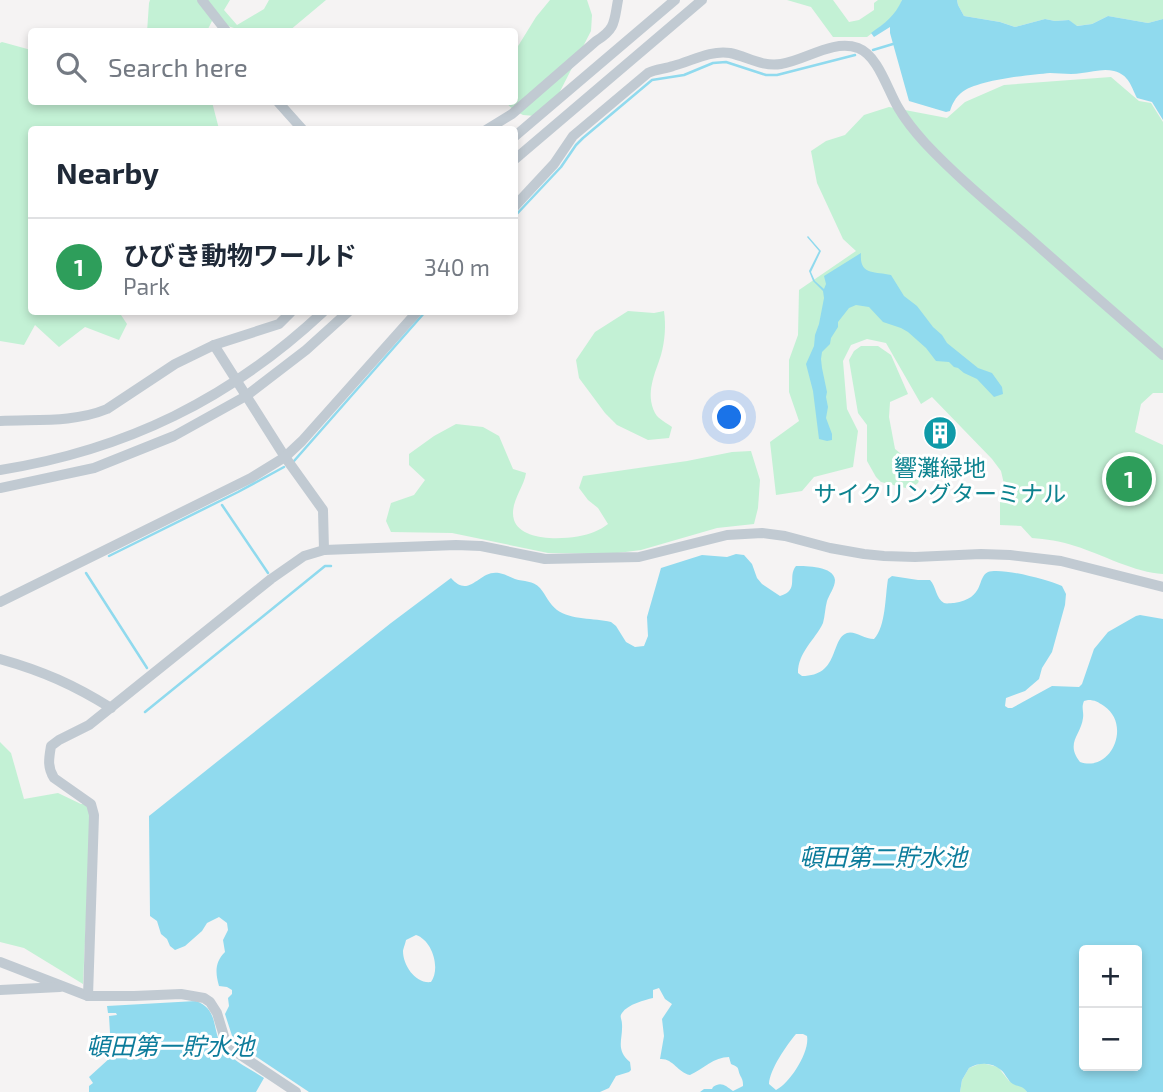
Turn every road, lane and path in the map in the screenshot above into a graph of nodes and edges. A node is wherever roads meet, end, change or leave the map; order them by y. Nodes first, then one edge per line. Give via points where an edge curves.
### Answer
1 (202, 0) edge
2 (618, 0) edge
3 (675, 0) edge
4 (702, 0) edge
5 (224, 28) edge
6 (580, 56) junction
7 (588, 74) junction
8 (599, 89) junction
9 (281, 105) edge
10 (299, 126) edge
11 (492, 126) edge
12 (518, 134) edge
13 (518, 157) edge
14 (518, 203) edge
15 (288, 315) edge
16 (320, 315) edge
17 (345, 315) edge
18 (414, 315) edge
19 (214, 345) junction
20 (1163, 355) edge
21 (236, 381) junction
22 (246, 396) junction
23 (0, 421) edge
24 (285, 457) junction
25 (0, 471) edge
26 (0, 488) edge
27 (324, 550) junction
28 (1163, 587) edge
29 (0, 602) edge
30 (0, 659) edge
31 (119, 702) junction
32 (0, 962) edge
33 (64, 987) junction
34 (0, 990) edge
35 (88, 996) junction
36 (296, 1092) edge

1 - 5 street
2 - 6 street via 610,33
3 - 7 street
4 - 8 street
6 - 7 street
6 - 11 street
7 - 8 street
7 - 12 street
8 - 13 street
9 - 10 street
14 - 20 street via 573,136 648,73 707,54 729,53 772,65 834,48 860,49 869,55 899,110 924,142
15 - 19 street via 279,324
16 - 21 street
17 - 22 street
18 - 24 street
19 - 21 street
19 - 23 street via 175,363 98,413
21 - 22 street
21 - 25 street via 179,415 137,433 76,454
22 - 24 street
22 - 26 street via 174,436 94,468
24 - 27 street via 323,510
24 - 29 street
27 - 28 street via 456,545 545,559 639,557 727,535 762,534 874,555 983,554 1061,561
27 - 31 street via 288,566
30 - 31 street
31 - 35 street via 51,746 48,766 54,778 90,804 94,815
32 - 33 street
33 - 34 street
33 - 35 street
35 - 36 street via 181,994 204,998 217,1013 227,1046

